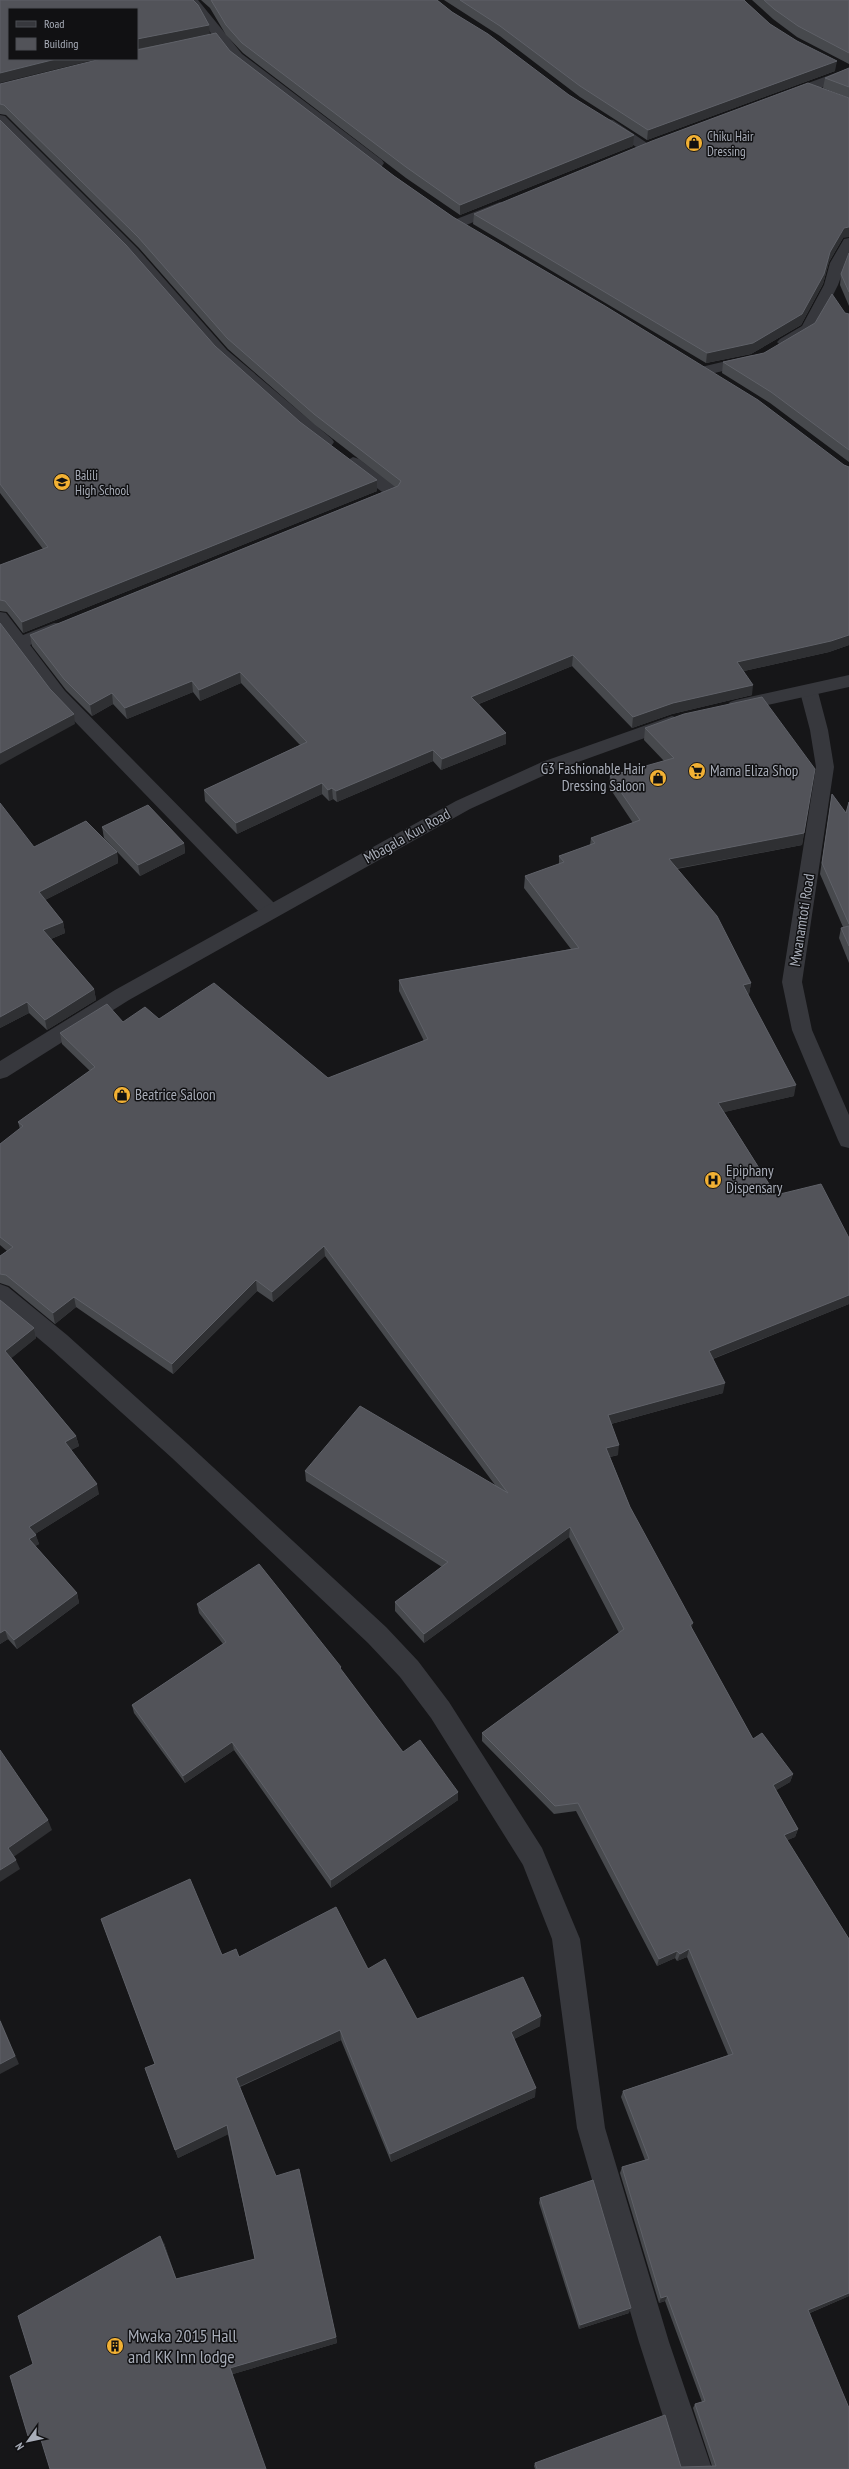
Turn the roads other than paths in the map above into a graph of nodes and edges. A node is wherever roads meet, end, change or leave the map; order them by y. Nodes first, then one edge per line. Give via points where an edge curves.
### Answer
1 (190, 0) edge
2 (220, 38) junction
3 (206, 40) edge
4 (836, 65) edge
5 (849, 72) edge
6 (808, 88) junction
7 (822, 94) edge
8 (771, 102) edge
9 (600, 118) edge
10 (0, 119) edge
11 (659, 142) edge
12 (646, 147) junction
13 (631, 153) edge
14 (387, 172) edge
15 (515, 200) edge
16 (446, 214) edge
17 (459, 223) junction
18 (472, 230) edge
19 (849, 242) edge
20 (832, 285) junction
21 (838, 303) edge
22 (692, 362) edge
23 (706, 370) junction
24 (725, 382) edge
25 (378, 498) edge
26 (0, 617) edge
27 (78, 619) edge
28 (19, 642) junction
29 (849, 681) edge
30 (809, 692) junction
31 (715, 711) edge
32 (686, 718) edge
33 (270, 911) junction
34 (0, 1070) edge
35 (849, 1140) edge
36 (0, 1292) edge
37 (696, 2469) edge

1 - 2 street via 205,12
2 - 3 street
2 - 14 street via 236,57
4 - 5 street
5 - 6 street
6 - 7 street
6 - 8 street
9 - 12 street
10 - 25 street via 133,252 222,353 308,429 392,492
11 - 12 street
12 - 13 street
15 - 17 street
16 - 17 street
17 - 18 street
19 - 20 street via 837,263
20 - 21 street
20 - 23 street via 808,328 757,359
22 - 23 street
23 - 24 street
26 - 28 street
27 - 28 street
28 - 33 street via 64,700
29 - 30 street
30 - 31 street
30 - 35 street, Mwanamtoti Road via 825,767 792,982 802,1030
32 - 33 street, Mbagala Kuu Road via 549,766 463,805
33 - 34 street, Mbagala Kuu Road via 122,995
36 - 37 street via 180,1451 377,1634 409,1669 440,1710 533,1857 566,1939 591,2128 654,2342

